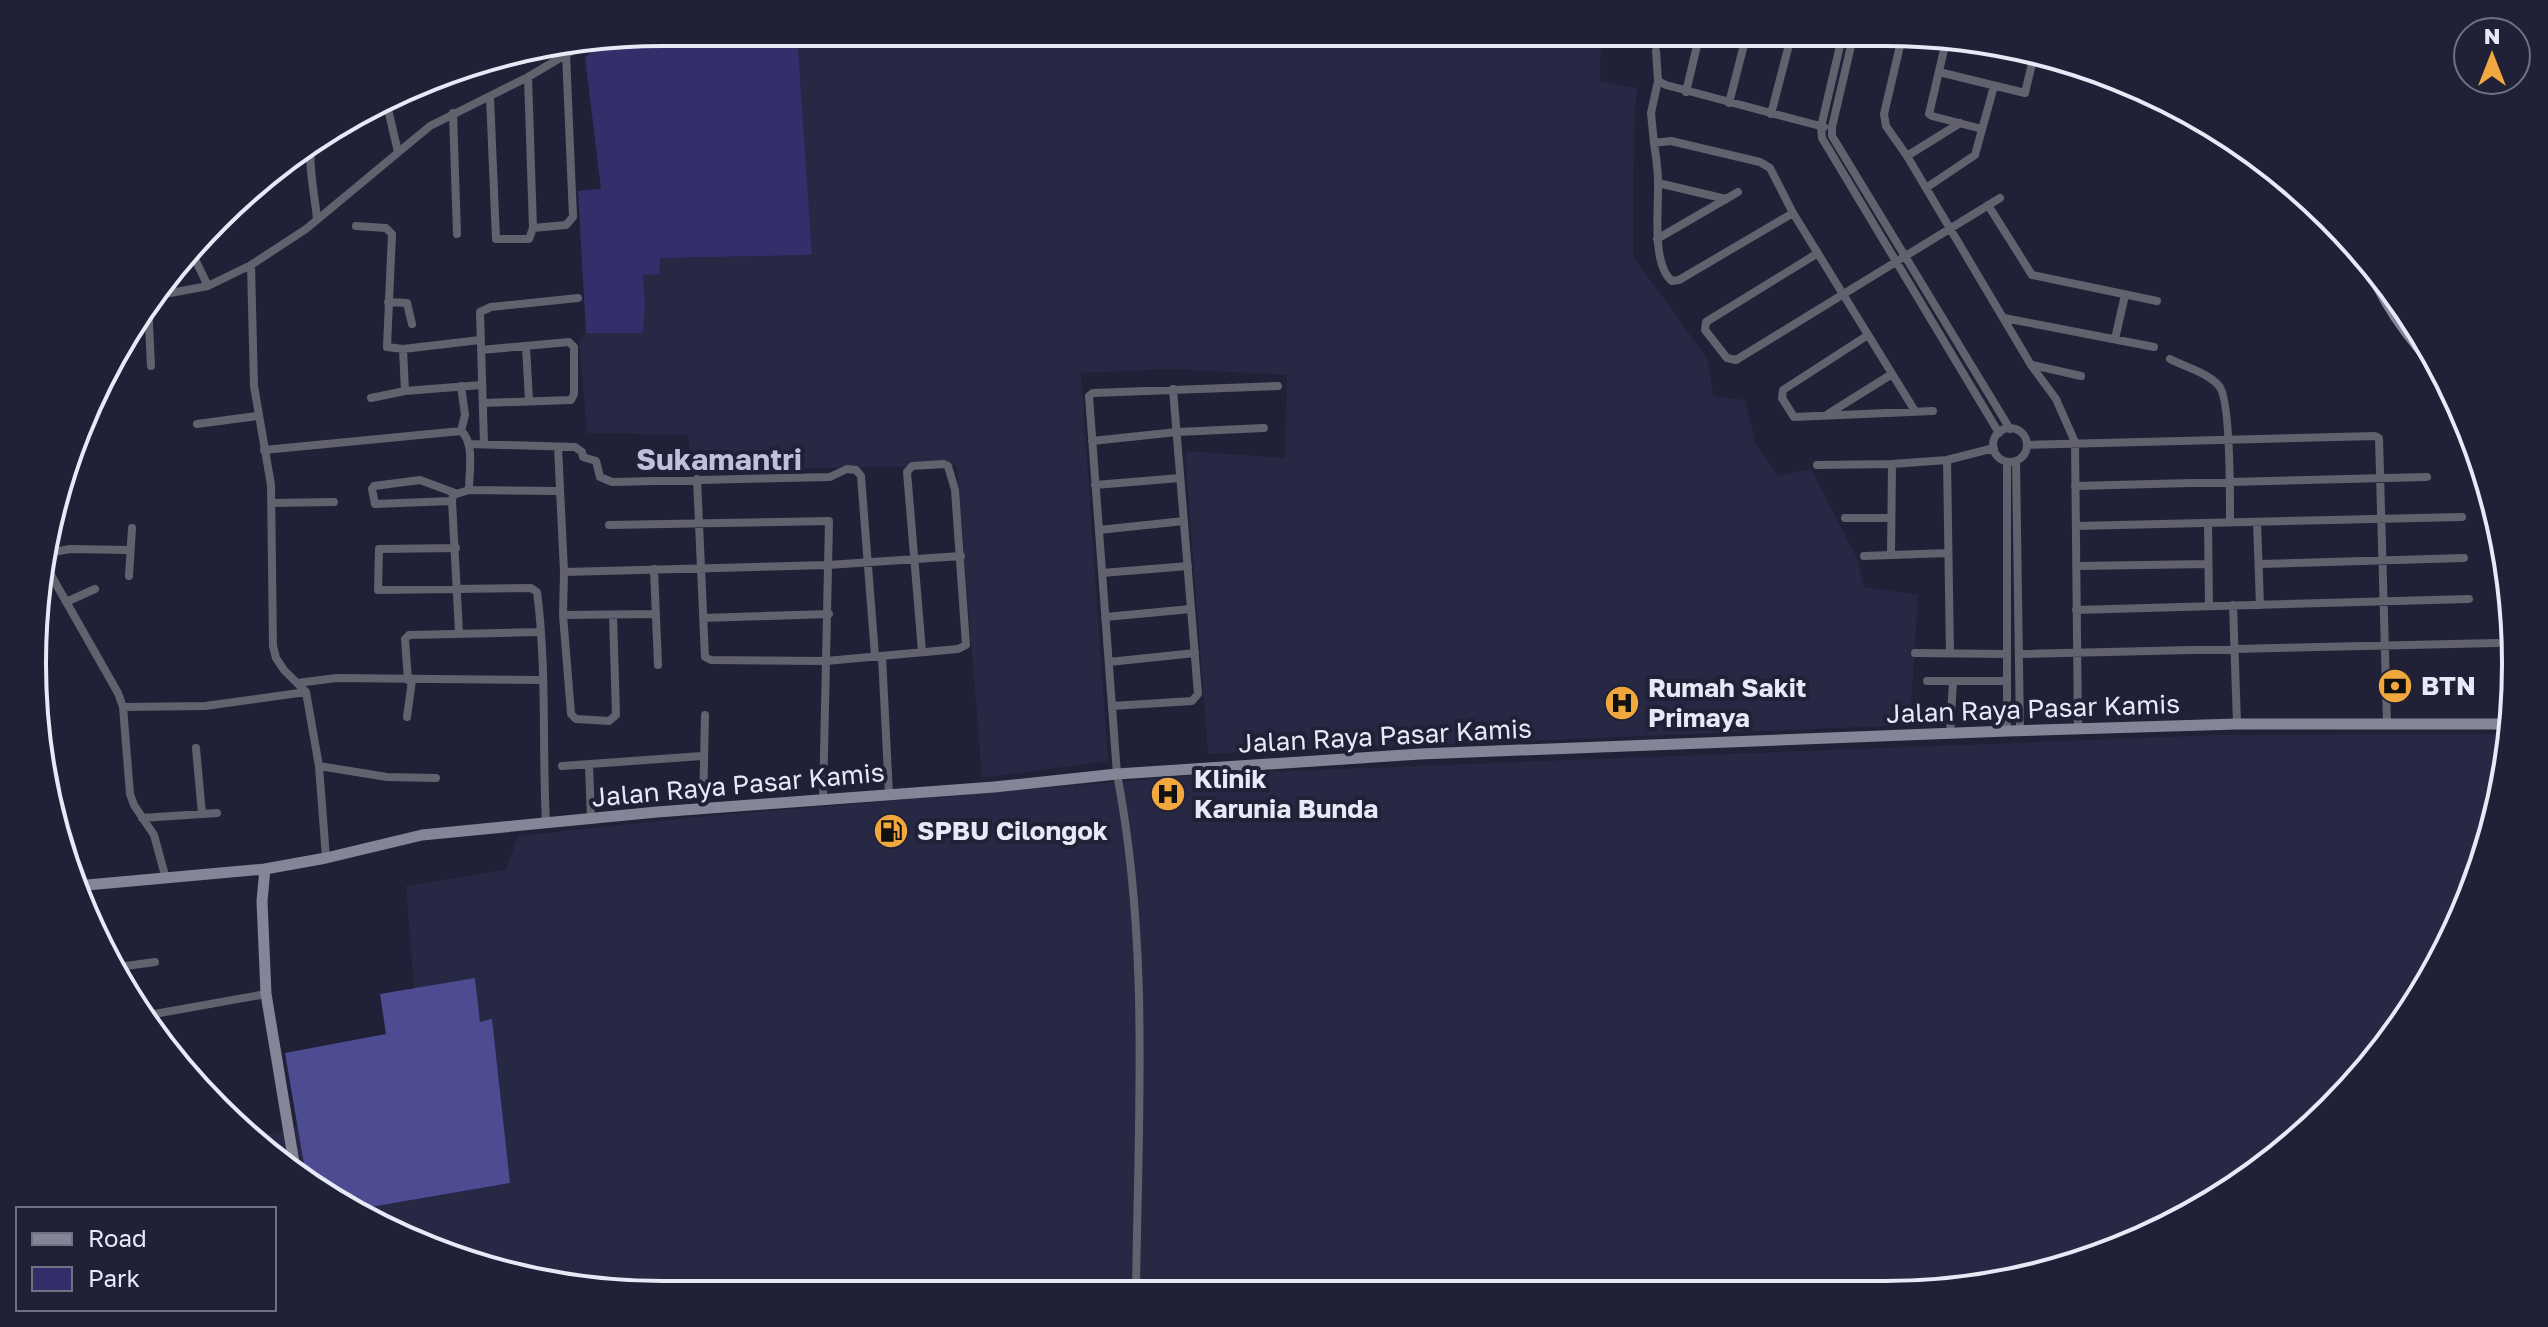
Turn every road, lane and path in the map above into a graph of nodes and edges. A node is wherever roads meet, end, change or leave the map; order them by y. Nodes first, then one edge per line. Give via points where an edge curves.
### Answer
1 (1697, 46) edge
2 (1744, 46) edge
3 (1789, 46) edge
4 (1840, 46) edge
5 (1851, 46) edge
6 (1900, 46) edge
7 (1944, 49) edge
8 (1656, 51) dead end
9 (566, 54) joint
10 (2032, 64) edge
11 (1939, 72) junction
12 (528, 77) junction
13 (1658, 81) junction
14 (1994, 86) junction
15 (1686, 92) junction
16 (490, 97) junction
17 (1729, 103) junction
18 (388, 111) edge
19 (453, 113) junction
20 (1771, 114) junction
21 (1960, 123) junction
22 (1821, 127) junction
23 (1832, 127) junction
24 (1982, 129) junction
25 (1654, 143) junction
26 (398, 152) junction
27 (1907, 156) junction
28 (309, 158) edge
29 (1658, 183) junction
30 (1926, 188) junction
31 (1738, 192) dead end
32 (2000, 198) dead end
33 (1726, 199) junction
34 (1988, 205) junction
35 (1793, 213) junction
36 (317, 219) junction
37 (356, 226) dead end
38 (533, 228) junction
39 (1949, 228) junction
40 (457, 234) dead end
41 (1657, 239) junction
42 (1818, 253) junction
43 (196, 260) edge
44 (1900, 260) junction
45 (251, 265) junction
46 (208, 286) junction
47 (170, 293) edge
48 (1844, 295) junction
49 (2125, 295) junction
50 (578, 298) dead end
51 (2157, 301) dead end
52 (388, 302) junction
53 (2004, 318) junction
54 (149, 322) edge
55 (412, 324) dead end
56 (1868, 335) junction
57 (2115, 339) junction
58 (480, 340) junction
59 (526, 346) junction
60 (2154, 347) dead end
61 (403, 349) junction
62 (481, 350) junction
63 (2170, 359) dead end
64 (2031, 365) junction
65 (151, 366) dead end
66 (1892, 374) junction
67 (2081, 376) dead end
68 (481, 385) junction
69 (461, 386) junction
70 (1278, 386) dead end
71 (1173, 389) junction
72 (405, 391) junction
73 (371, 398) dead end
74 (529, 401) junction
75 (483, 403) junction
76 (1915, 411) junction
77 (1933, 411) dead end
78 (1827, 415) junction
79 (257, 416) junction
80 (197, 424) dead end
81 (1264, 428) dead end
82 (2010, 429) junction
83 (461, 431) junction
84 (1177, 432) junction
85 (1999, 433) junction
86 (2228, 438) junction
87 (1092, 441) junction
88 (2075, 442) junction
89 (469, 444) junction
90 (484, 444) junction
91 (2027, 445) junction
92 (558, 447) junction
93 (1994, 448) junction
94 (264, 450) junction
95 (1947, 460) junction
96 (2011, 462) junction
97 (1892, 464) junction
98 (1817, 465) dead end
99 (2427, 477) dead end
100 (1180, 478) junction
101 (2381, 478) junction
102 (697, 479) junction
103 (2229, 482) junction
104 (1095, 485) junction
105 (2075, 486) junction
106 (469, 490) junction
107 (559, 491) junction
108 (454, 497) junction
109 (334, 502) dead end
110 (272, 503) junction
111 (2462, 517) dead end
112 (1845, 518) dead end
113 (1891, 518) junction
114 (2382, 519) junction
115 (1184, 521) junction
116 (2257, 522) junction
117 (2208, 523) junction
118 (2230, 523) junction
119 (609, 525) dead end
120 (697, 525) junction
121 (2076, 526) junction
122 (132, 528) dead end
123 (1099, 530) junction
124 (456, 548) junction
125 (130, 550) junction
126 (57, 551) edge
127 (1948, 553) junction
128 (1891, 555) junction
129 (961, 556) junction
130 (1864, 556) dead end
131 (2464, 558) dead end
132 (914, 559) junction
133 (2383, 560) junction
134 (868, 562) junction
135 (2208, 564) junction
136 (2259, 564) junction
137 (828, 565) junction
138 (1188, 566) junction
139 (2077, 566) junction
140 (699, 567) junction
141 (654, 569) junction
142 (564, 572) junction
143 (1102, 573) junction
144 (129, 576) dead end
145 (52, 577) edge
146 (95, 589) dead end
147 (458, 590) junction
148 (2469, 599) dead end
149 (2384, 601) junction
150 (66, 602) junction
151 (2233, 605) junction
152 (2260, 605) junction
153 (2209, 606) junction
154 (1191, 609) junction
155 (2076, 610) junction
156 (656, 614) junction
157 (829, 614) junction
158 (563, 615) junction
159 (613, 615) junction
160 (1105, 617) junction
161 (703, 618) junction
162 (539, 632) junction
163 (459, 633) junction
164 (2497, 643) dead end
165 (2385, 646) junction
166 (2235, 649) junction
167 (922, 651) junction
168 (1195, 653) junction
169 (1915, 653) dead end
170 (2077, 653) junction
171 (1950, 654) junction
172 (2007, 654) junction
173 (2019, 654) junction
174 (879, 656) junction
175 (826, 661) junction
176 (1109, 662) junction
177 (658, 665) dead end
178 (2019, 672) junction
179 (2007, 676) junction
180 (412, 680) junction
181 (543, 680) junction
182 (1927, 681) dead end
183 (1953, 681) junction
184 (297, 683) junction
185 (306, 692) junction
186 (1112, 706) junction
187 (123, 707) junction
188 (705, 715) dead end
189 (407, 717) dead end
190 (2237, 724) junction
191 (2387, 724) junction
192 (2499, 724) edge
193 (2078, 729) junction
194 (2007, 731) junction
195 (2020, 731) junction
196 (1950, 734) junction
197 (196, 748) dead end
198 (702, 756) junction
199 (589, 765) junction
200 (319, 766) junction
201 (562, 766) dead end
202 (1117, 774) junction
203 (436, 778) dead end
204 (889, 795) junction
205 (823, 800) junction
206 (703, 809) junction
207 (217, 813) dead end
208 (202, 814) junction
209 (142, 818) junction
210 (591, 819) junction
211 (546, 823) junction
212 (326, 858) junction
213 (265, 869) junction
214 (166, 879) junction
215 (88, 885) edge
216 (155, 962) dead end
217 (126, 966) edge
218 (266, 994) junction
219 (155, 1014) edge
220 (293, 1157) edge
221 (1136, 1281) edge

1 - 15 street
2 - 17 street
3 - 20 street
4 - 22 street
5 - 23 street
6 - 27 street via 1884,120
7 - 11 street
8 - 13 street
9 - 12 street
9 - 38 street via 573,217 566,225
10 - 14 street via 2027,91
11 - 14 street
11 - 21 street via 1929,114
12 - 16 street
12 - 38 street
13 - 15 street
13 - 25 street via 1651,113
14 - 24 street
15 - 17 street
16 - 19 street
16 - 38 street via 494,234 499,241 529,239
17 - 20 street
18 - 26 street
19 - 26 street
19 - 40 street
20 - 22 street
21 - 24 street
21 - 27 street
22 - 23 street
22 - 44 street via 1822,138
23 - 44 street via 1832,136
24 - 30 street via 1975,155
25 - 29 street
25 - 35 street via 1671,141 1766,165
26 - 36 street
27 - 30 street
28 - 36 street
29 - 33 street
29 - 41 street
30 - 39 street
31 - 33 street
32 - 34 street
33 - 41 street
34 - 39 street
34 - 49 street via 2032,275
35 - 41 street via 1679,280 1665,274
35 - 42 street
36 - 45 street
37 - 52 street via 390,230
39 - 44 street
39 - 53 street
42 - 48 street
42 - 48 street via 1706,322 1705,330 1727,358 1736,360
43 - 46 street
44 - 48 street
44 - 82 street
44 - 85 street
45 - 46 street
45 - 79 street
46 - 47 street
48 - 56 street
49 - 51 street
49 - 57 street
50 - 58 street via 484,309 479,315
52 - 55 street via 409,304
52 - 61 street via 387,347
53 - 57 street
53 - 64 street
54 - 65 street
56 - 66 street
56 - 78 street via 1781,392 1795,417
57 - 60 street
58 - 61 street
58 - 62 street
59 - 62 street
59 - 74 street
59 - 74 street via 569,342 574,347 573,397
61 - 72 street
62 - 68 street
63 - 86 street via 2218,384
64 - 67 street
64 - 88 street via 2056,399
66 - 76 street
66 - 78 street
68 - 69 street
68 - 75 street
69 - 72 street
69 - 83 street
70 - 71 street
71 - 84 street
71 - 87 street via 1093,393
72 - 73 street
74 - 75 street
75 - 90 street
76 - 77 street
76 - 78 street
79 - 80 street
79 - 94 street
81 - 84 street
82 - 85 street
82 - 91 street via 2022,433
83 - 89 street
83 - 94 street
84 - 87 street
84 - 100 street
85 - 93 street
86 - 88 street
86 - 101 street via 2375,436 2380,442
86 - 103 street
87 - 104 street
88 - 91 street
88 - 105 street
89 - 90 street
89 - 106 street
90 - 92 street
91 - 96 street via 2024,455
92 - 102 street via 579,448 583,457 596,461 600,477 612,482
92 - 107 street
93 - 95 street
93 - 96 street via 1998,457
94 - 110 street
95 - 97 street
95 - 127 street
96 - 172 street
96 - 173 street
97 - 98 street
97 - 113 street
99 - 101 street
100 - 104 street
100 - 115 street
101 - 103 street
101 - 114 street
102 - 120 street
102 - 134 street via 830,477 856,470 861,476
103 - 105 street
103 - 118 street
104 - 123 street
105 - 121 street
106 - 107 street
106 - 108 street
107 - 142 street
108 - 108 street via 420,480 372,489 375,504
108 - 124 street
109 - 110 street
110 - 184 street via 273,646 276,658
111 - 114 street
112 - 113 street
113 - 128 street
114 - 116 street
114 - 133 street
115 - 123 street
115 - 138 street
116 - 118 street
116 - 136 street
117 - 118 street
117 - 121 street
117 - 135 street
119 - 120 street
120 - 137 street via 829,521
120 - 140 street
121 - 139 street
122 - 125 street
123 - 143 street
124 - 147 street
124 - 147 street via 379,549 377,587
125 - 126 street
125 - 144 street
127 - 128 street
127 - 171 street
128 - 130 street
129 - 132 street
129 - 132 street via 951,470 944,464 912,466 907,472
129 - 167 street via 966,645
131 - 133 street
132 - 134 street
132 - 167 street
133 - 136 street
133 - 149 street
134 - 137 street
134 - 174 street
135 - 139 street
135 - 153 street
136 - 152 street
137 - 140 street
137 - 157 street
138 - 143 street
138 - 154 street
139 - 155 street
140 - 141 street
140 - 161 street
141 - 142 street
141 - 156 street
142 - 158 street
143 - 160 street
145 - 150 street
146 - 150 street
147 - 162 street via 533,589
147 - 163 street
148 - 149 street
149 - 152 street
149 - 165 street
150 - 187 street
151 - 152 street
151 - 153 street
151 - 166 street
153 - 155 street
154 - 160 street
154 - 168 street
155 - 170 street
156 - 159 street
156 - 177 street
157 - 161 street
157 - 175 street
158 - 159 street
158 - 159 street via 571,714 576,719 609,721 616,715
160 - 176 street
161 - 175 street via 707,659
162 - 163 street
162 - 181 street
163 - 180 street via 407,636
164 - 165 street
165 - 166 street
165 - 191 street
166 - 170 street
166 - 190 street
167 - 174 street
168 - 176 street
168 - 186 street via 1197,697 1192,701
169 - 171 street
170 - 173 street
170 - 193 street
171 - 172 street
172 - 179 street
173 - 178 street
174 - 175 street
174 - 204 street
175 - 205 street
176 - 186 street
178 - 179 street
178 - 195 street
179 - 183 street
179 - 194 street
180 - 181 street
180 - 184 street
180 - 189 street
181 - 211 street
182 - 183 street
183 - 196 street
184 - 185 street
185 - 187 street via 205,706
185 - 200 street
186 - 202 street
187 - 209 street via 130,794
188 - 198 street
190 - 191 main road, Jalan Raya Pasar Kamis
190 - 193 main road, Jalan Raya Pasar Kamis
191 - 192 main road, Jalan Raya Pasar Kamis
193 - 195 main road, Jalan Raya Pasar Kamis
194 - 195 main road, Jalan Raya Pasar Kamis
194 - 196 main road, Jalan Raya Pasar Kamis
196 - 202 main road, Jalan Raya Pasar Kamis via 1420,754
197 - 208 street
198 - 199 street
198 - 206 street
199 - 201 street
199 - 210 street
200 - 203 street via 387,777
200 - 212 street
202 - 204 main road, Jalan Raya Pasar Kamis
202 - 221 street via 1128,829 1141,994
204 - 205 main road, Jalan Raya Pasar Kamis
205 - 206 main road, Jalan Raya Pasar Kamis
206 - 210 main road, Jalan Raya Pasar Kamis
207 - 208 street
208 - 209 street
209 - 214 street via 154,835
210 - 211 main road, Jalan Raya Pasar Kamis
211 - 212 main road, Jalan Raya Pasar Kamis via 422,835
212 - 213 main road, Jalan Raya Pasar Kamis
213 - 214 main road, Jalan Raya Pasar Kamis
213 - 218 main road
214 - 215 main road, Jalan Raya Pasar Kamis
216 - 217 street
218 - 219 street
218 - 220 main road

